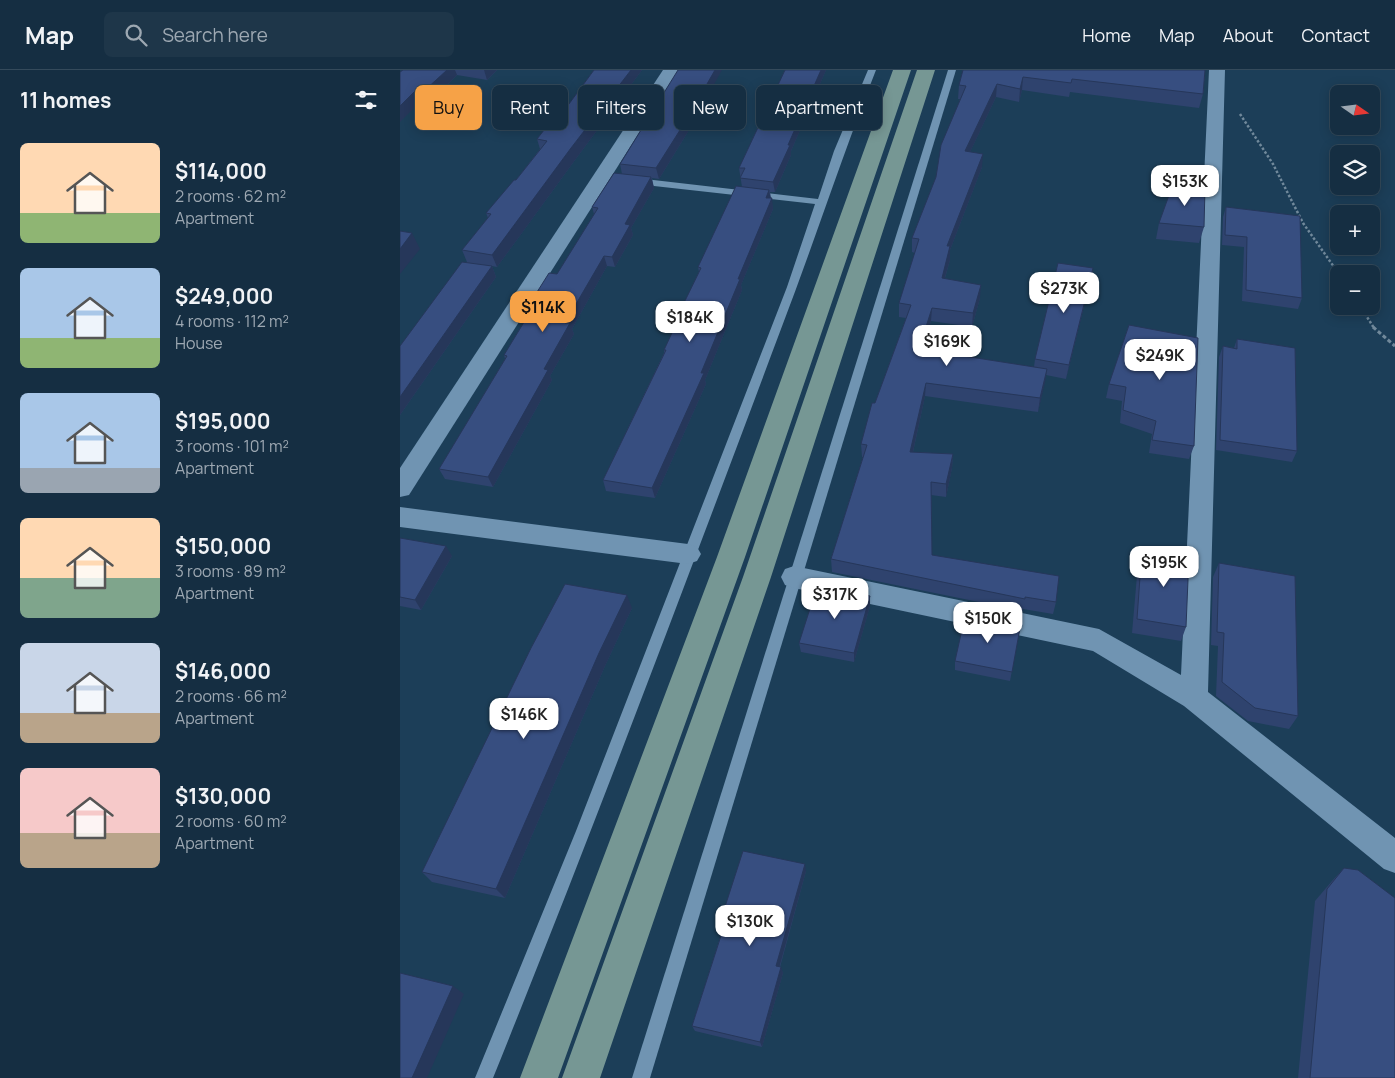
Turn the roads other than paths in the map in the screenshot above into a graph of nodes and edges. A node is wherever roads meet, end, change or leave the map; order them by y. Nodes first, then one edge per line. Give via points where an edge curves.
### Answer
1 (671, 70) edge
2 (872, 70) edge
3 (902, 70) edge
4 (926, 70) edge
5 (952, 70) edge
6 (1217, 70) edge
7 (629, 180) edge
8 (821, 202) junction
9 (400, 488) edge
10 (400, 517) edge
11 (688, 554) junction
12 (794, 576) junction
13 (1194, 697) junction
14 (1395, 858) edge
15 (484, 1078) edge
16 (539, 1078) edge
17 (581, 1078) edge
18 (641, 1078) edge

1 - 9 street via 605,178
2 - 8 lane
3 - 16 main road via 734,548
4 - 17 main road via 757,577
5 - 12 lane
6 - 13 street
7 - 8 lane
8 - 11 lane via 792,287
10 - 11 street
11 - 15 lane via 584,831
12 - 13 street via 1099,641
12 - 18 lane
13 - 14 street

